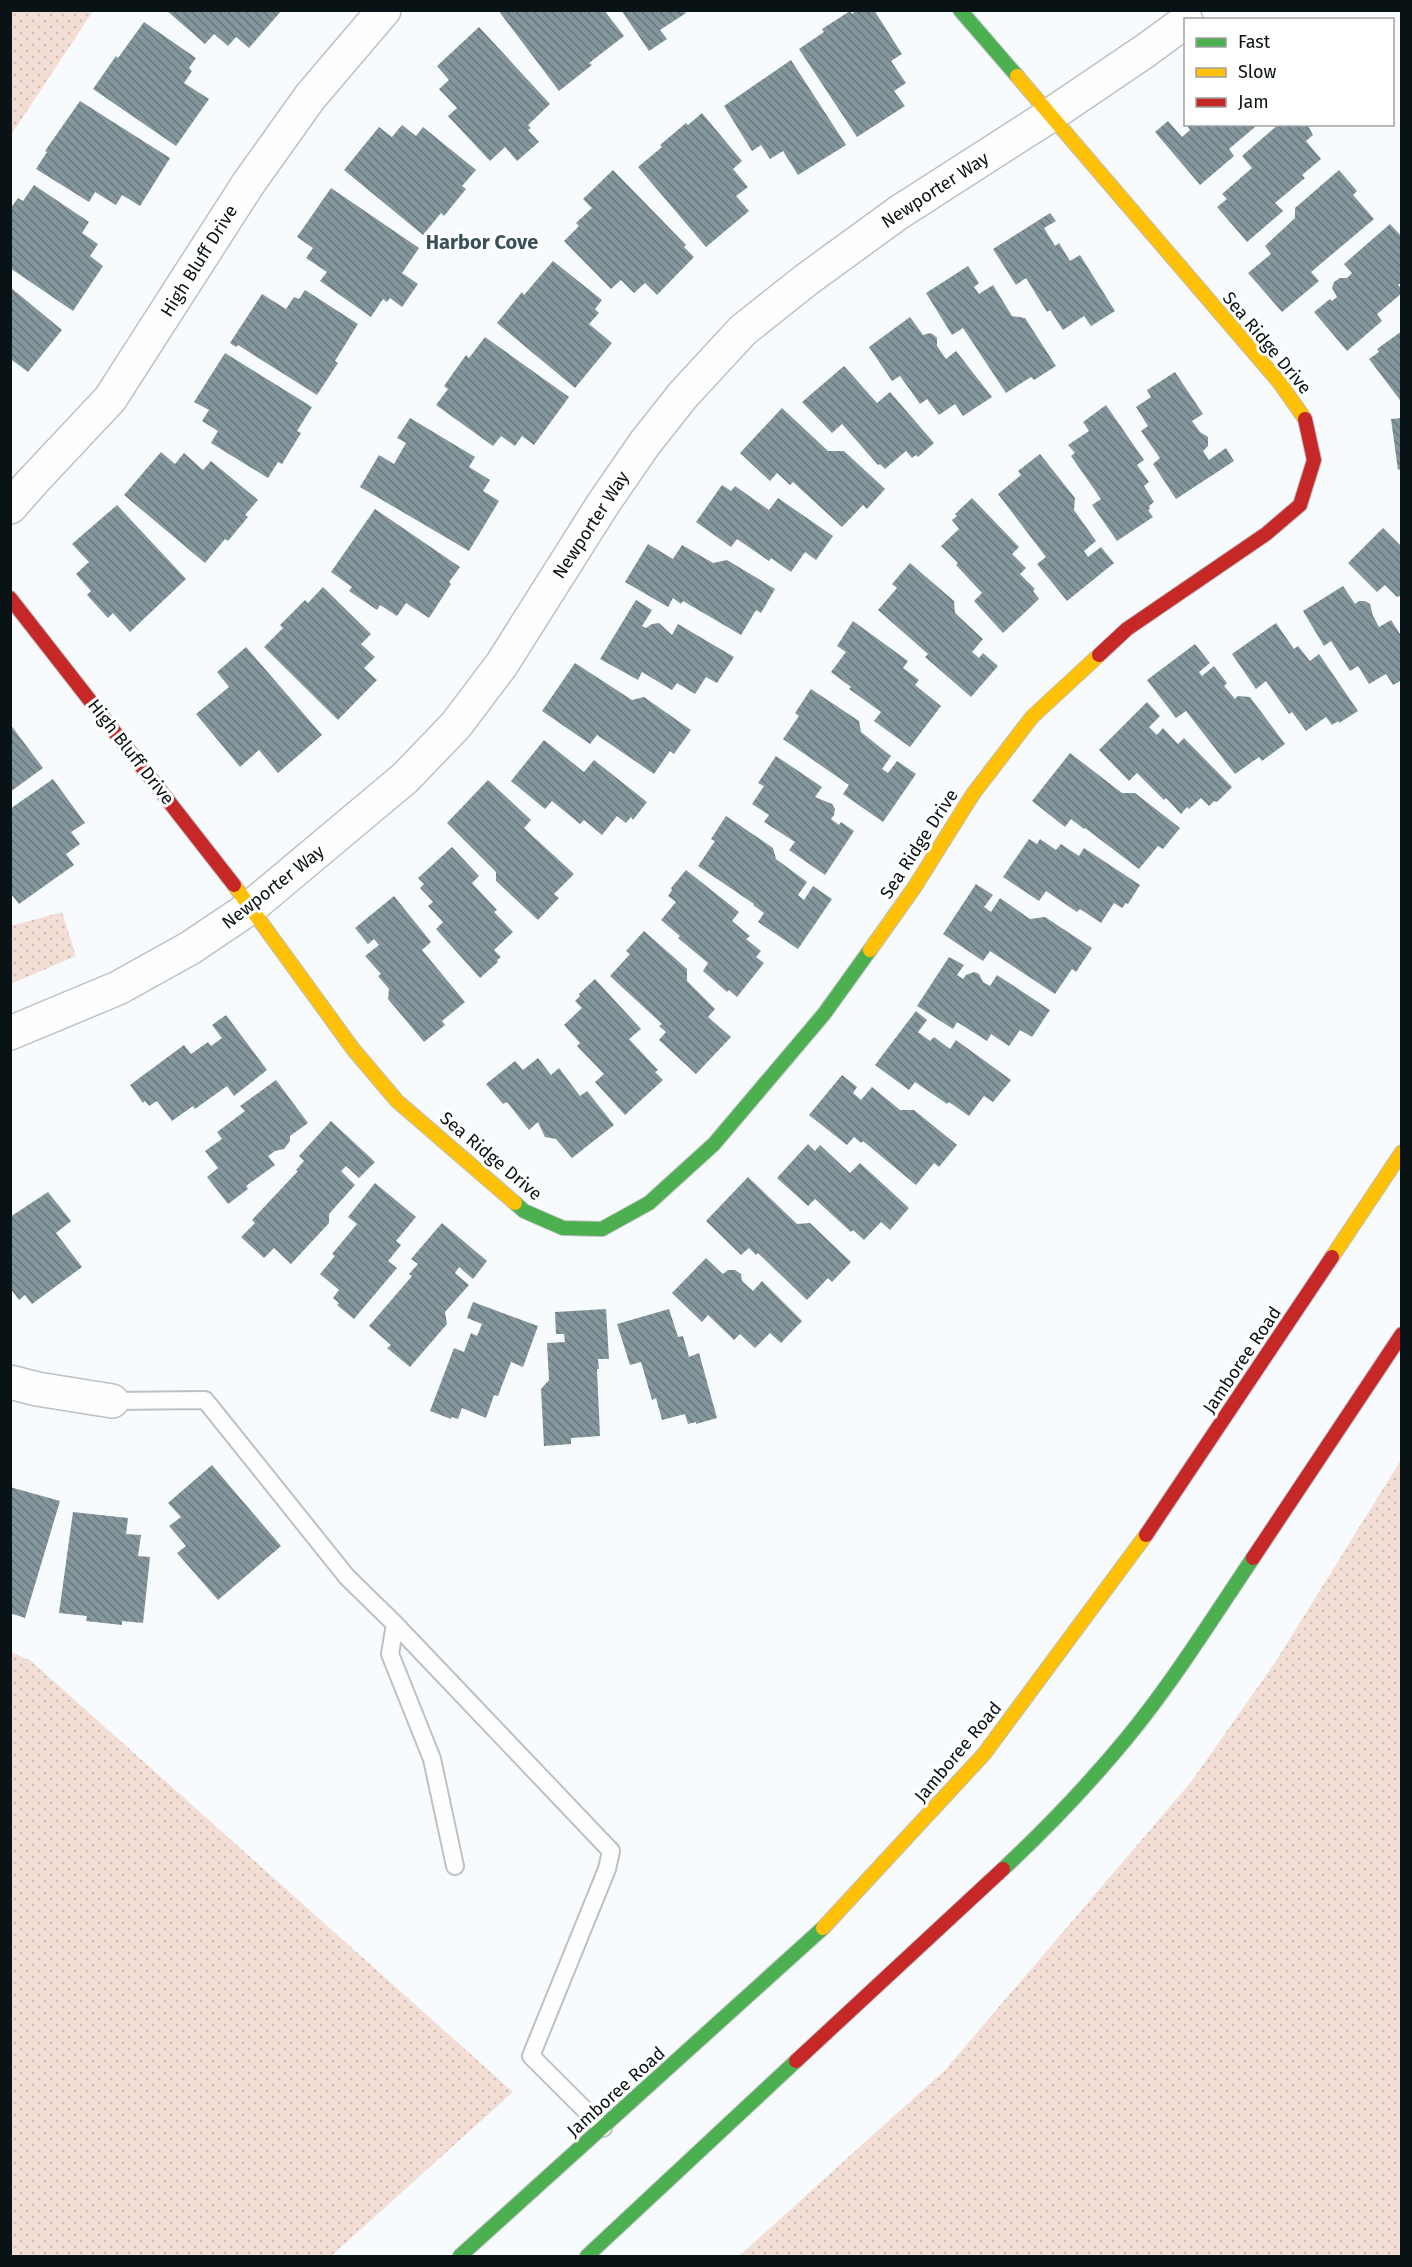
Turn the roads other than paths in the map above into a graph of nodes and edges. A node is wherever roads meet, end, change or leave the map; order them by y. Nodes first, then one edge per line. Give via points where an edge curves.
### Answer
1 (384, 10) edge
2 (960, 10) edge
3 (1184, 22) edge
4 (1049, 116) junction
5 (10, 507) edge
6 (10, 598) edge
7 (251, 907) junction
8 (10, 1033) edge
9 (1401, 1152) edge
10 (1401, 1334) edge
11 (10, 1382) edge
12 (112, 1401) joint
13 (395, 1624) junction
14 (454, 1866) dead end
15 (603, 2128) junction
16 (460, 2256) edge
17 (587, 2256) edge

1 - 5 street, High Bluff Drive via 310,97 248,184 110,399
2 - 4 main road
3 - 4 street, Newporter Way
4 - 7 street, Newporter Way via 898,213 743,330 645,443 502,664 456,724 405,778
4 - 7 main road, Sea Ridge Drive via 1279,382 1306,420 1314,460 1300,505 1266,534 1127,629 1032,717 973,794 914,888 824,1014 714,1144 649,1203 602,1229 564,1228 524,1211 398,1101 353,1049
6 - 7 main road, High Bluff Drive
7 - 8 street, Newporter Way via 190,948 118,988
9 - 15 main road, Jamboree Road via 1152,1528 984,1754 817,1934
10 - 17 main road via 1192,1649 1127,1738 1051,1825
11 - 12 street
12 - 13 lane via 205,1400 347,1577
13 - 14 lane via 390,1654 432,1759
13 - 15 lane via 610,1851 607,1869 531,2056
15 - 16 main road, Jamboree Road

